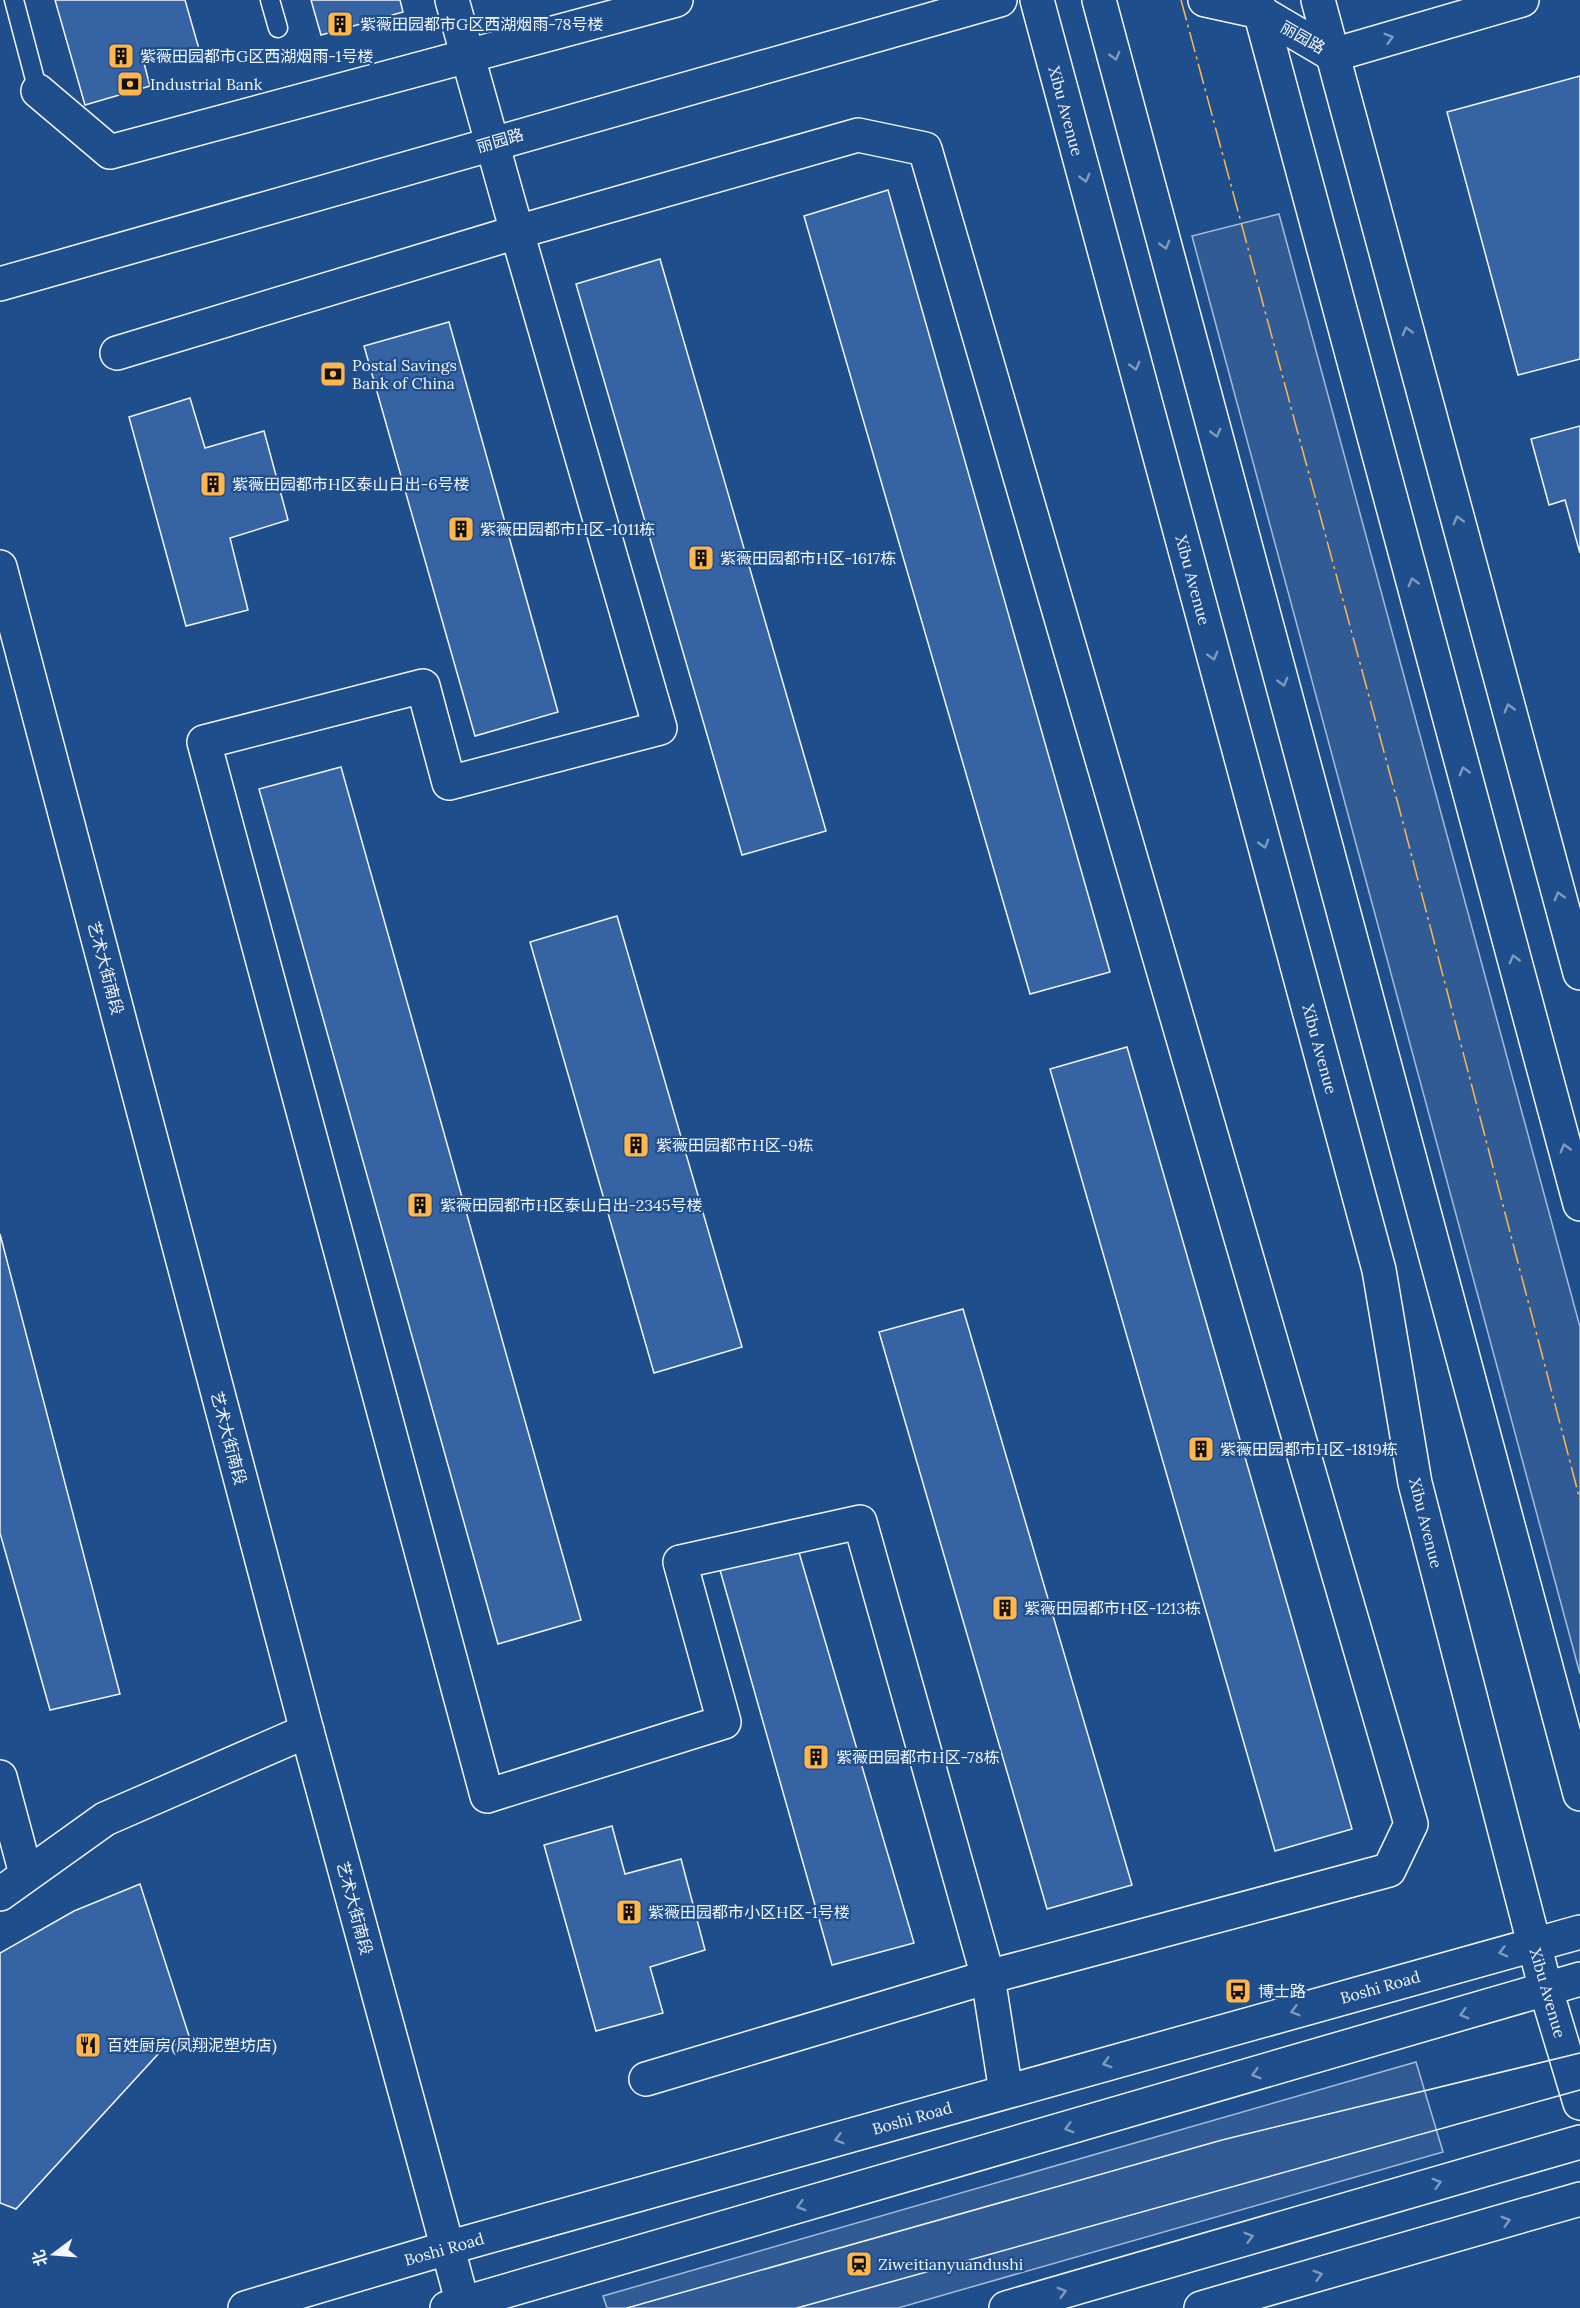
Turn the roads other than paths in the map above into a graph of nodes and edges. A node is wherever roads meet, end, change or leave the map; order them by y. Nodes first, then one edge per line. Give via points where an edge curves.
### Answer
1 (14, 0) edge
2 (270, 0) edge
3 (452, 0) edge
4 (676, 0) edge
5 (1000, 0) edge
6 (1037, 0) edge
7 (1099, 0) edge
8 (1205, 0) edge
9 (1320, 0) edge
10 (1522, 0) edge
11 (1259, 6) edge
12 (278, 28) dead end
13 (467, 54) junction
14 (1333, 55) junction
15 (38, 91) joint
16 (493, 142) junction
17 (517, 232) junction
18 (0, 284) edge
19 (117, 353) dead end
20 (0, 567) edge
21 (1580, 973) edge
22 (1580, 1204) edge
23 (307, 1731) junction
24 (0, 1777) edge
25 (1580, 1794) edge
26 (26, 1874) junction
27 (0, 1894) edge
28 (1580, 1932) edge
29 (1534, 1944) junction
30 (988, 1977) junction
31 (1580, 1979) edge
32 (1546, 1990) junction
33 (646, 2079) dead end
34 (1006, 2092) junction
35 (1580, 2103) edge
36 (1580, 2142) edge
37 (1580, 2199) edge
38 (447, 2248) junction
39 (458, 2307) edge
40 (245, 2308) edge
41 (1006, 2308) edge
42 (1201, 2308) edge

1 - 15 lane
2 - 12 lane
3 - 13 street
4 - 13 street
5 - 16 street, 丽园路
6 -> 29 street, Xibu Avenue via 1379,1270 1415,1483
7 -> 25 street
8 - 11 street, 丽园路
9 - 14 street
14 -> 10 street
11 - 14 street, 丽园路
22 -> 11 street
13 - 15 street via 111,152
13 - 16 street
21 -> 14 street
16 - 17 street
16 - 18 street, 丽园路
17 - 19 street
17 - 30 street via 858,135 926,150 1411,1824 1389,1870
17 - 30 street via 660,728 449,783 423,686 204,742 487,1796 724,1722 680,1562 860,1522
20 - 23 street, 艺术大街南段
23 - 26 street via 105,1819
23 - 38 street, 艺术大街南段
24 - 26 street
26 - 27 street
28 - 29 street, Boshi Road
29 - 32 street, Xibu Avenue
29 -> 34 street, Boshi Road
30 - 33 street
30 - 34 street
31 - 32 street
32 - 35 street, Xibu Avenue
32 -> 39 street
34 -> 38 street, Boshi Road
41 -> 36 street
42 -> 37 street
38 - 39 street, 艺术大街南段
38 - 40 street, Boshi Road

